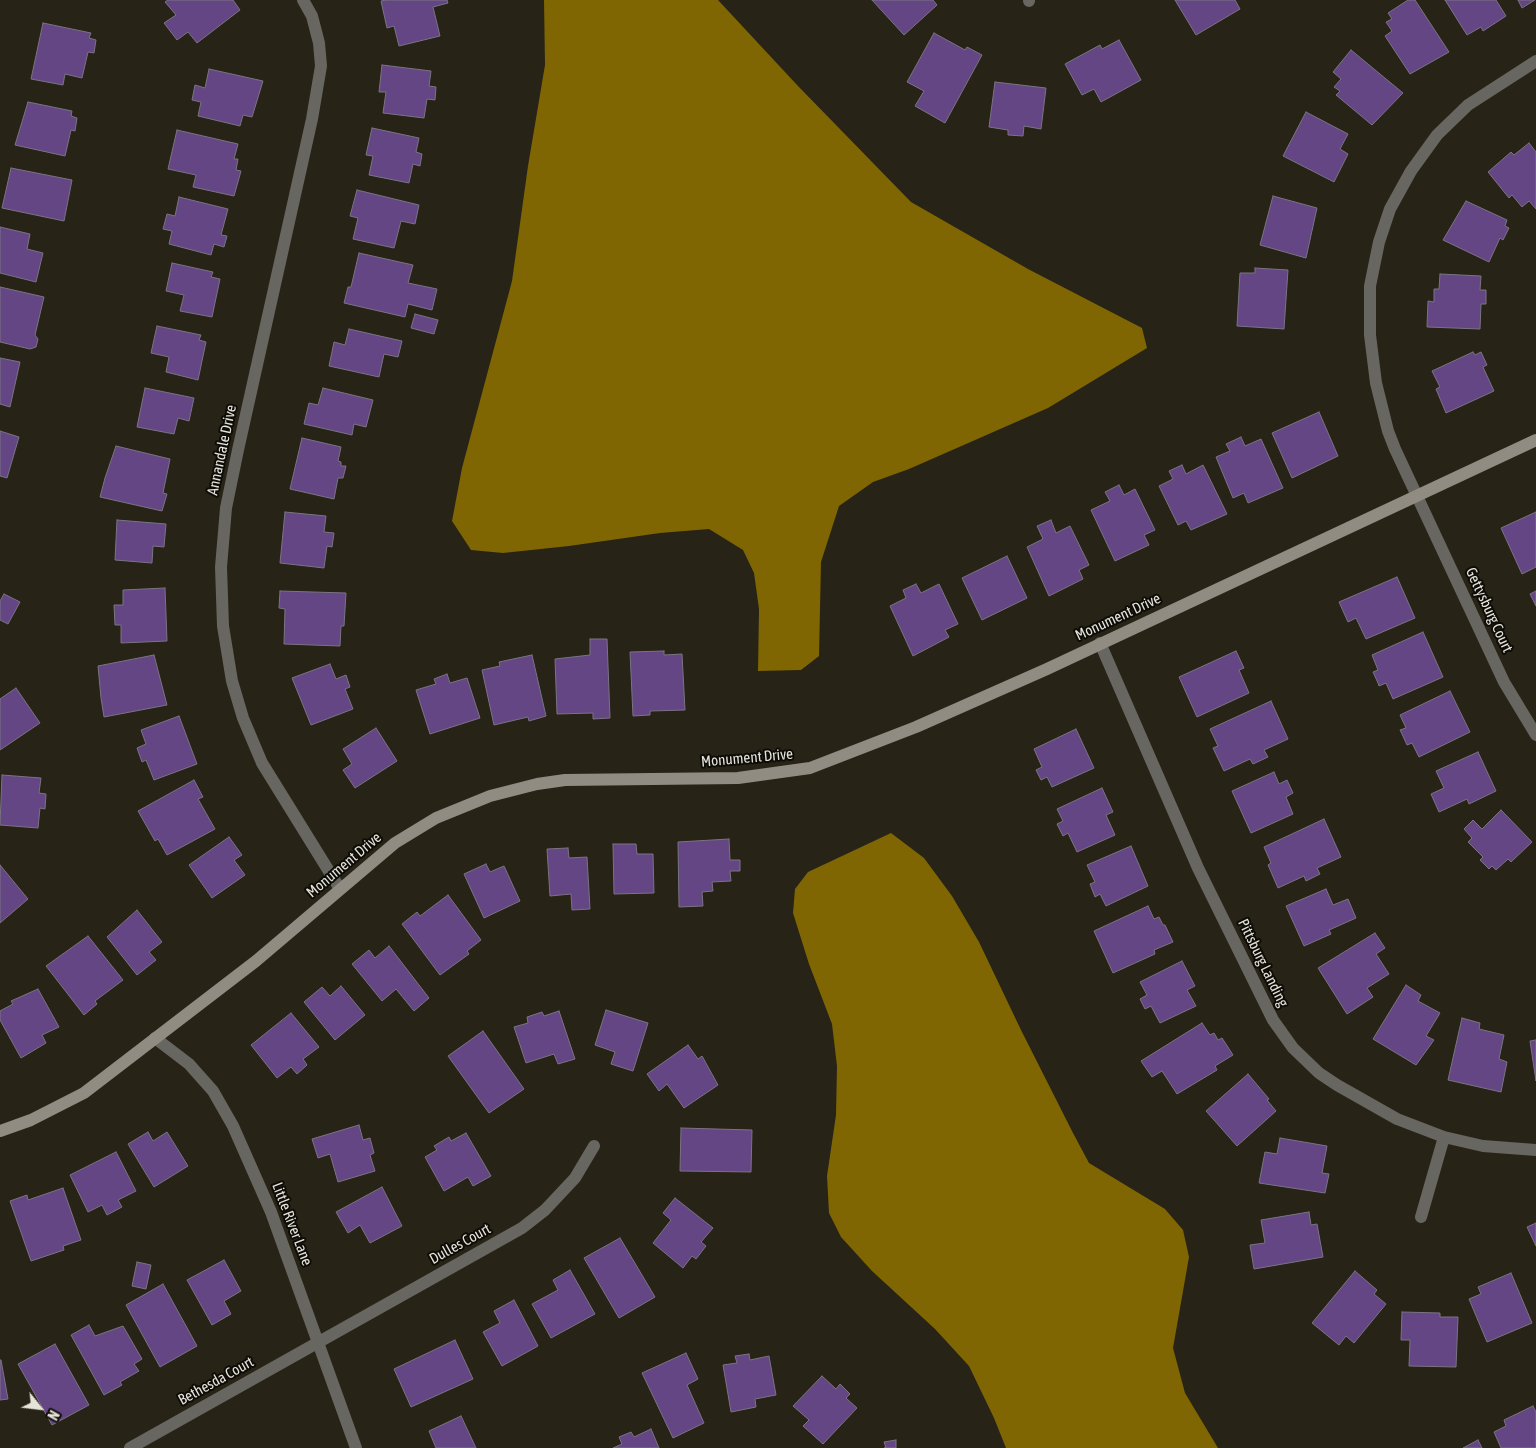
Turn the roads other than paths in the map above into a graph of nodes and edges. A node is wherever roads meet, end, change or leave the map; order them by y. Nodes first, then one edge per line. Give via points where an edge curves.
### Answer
1 (303, 0) edge
2 (1536, 61) edge
3 (1536, 440) edge
4 (1418, 496) junction
5 (1100, 643) junction
6 (1536, 735) edge
7 (340, 889) junction
8 (155, 1038) junction
9 (0, 1131) edge
10 (1444, 1137) junction
11 (594, 1146) dead end
12 (1536, 1150) edge
13 (1421, 1217) dead end
14 (318, 1342) junction
15 (130, 1448) edge
16 (356, 1448) edge

1 - 7 street, Annandale Drive via 312,16 321,66 226,508 221,567 223,626 232,680 243,718 262,763
2 - 4 street, Gettysburg Court via 1468,105 1437,135 1411,171 1390,209 1379,242 1370,286 1370,335 1376,383 1388,431
3 - 4 street, Monument Drive
4 - 5 street, Monument Drive
4 - 6 street, Gettysburg Court via 1504,682
5 - 7 street, Monument Drive via 916,727 810,768 738,778 566,780 490,796 436,818 395,843
5 - 10 street, Pittsburg Landing via 1198,868 1273,1020 1293,1048 1319,1073 1397,1119
7 - 8 street, Monument Drive via 256,961
8 - 9 street, Monument Drive via 84,1093 32,1120
8 - 14 street, Little River Lane via 189,1064 213,1091 233,1126 271,1212
10 - 12 street, Pittsburg Landing via 1483,1146
10 - 13 street
11 - 14 street, Dulles Court via 575,1178 545,1210 522,1228
14 - 15 street, Bethesda Court
14 - 16 street, Little River Lane

